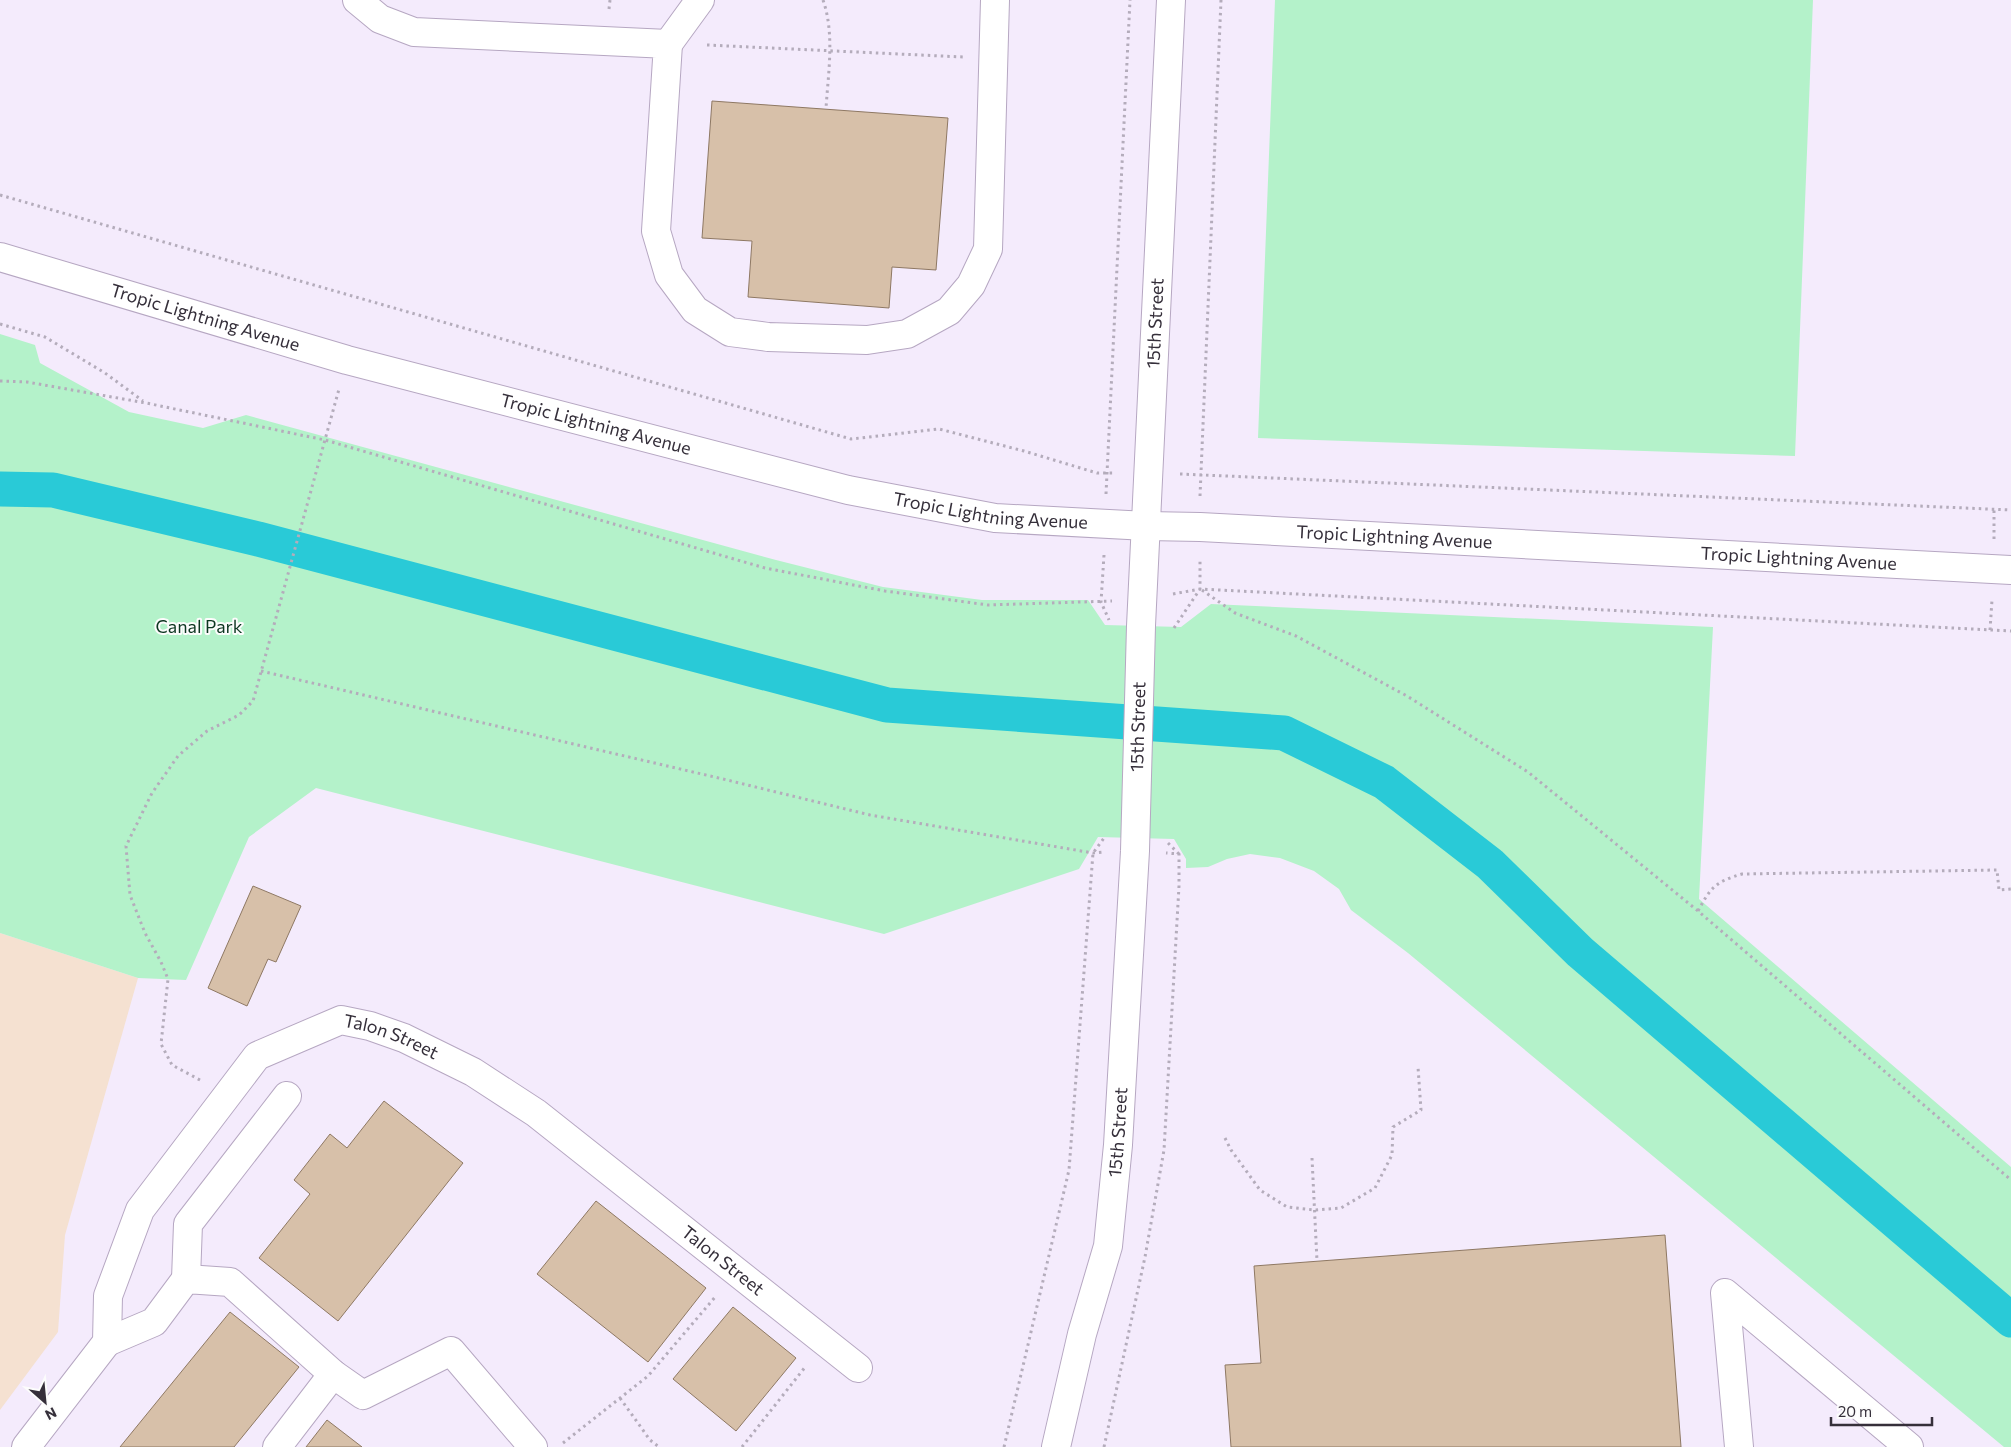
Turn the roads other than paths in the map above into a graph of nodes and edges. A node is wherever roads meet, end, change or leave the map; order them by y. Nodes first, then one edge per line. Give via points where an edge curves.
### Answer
1 (357, 0) edge
2 (700, 0) edge
3 (995, 0) edge
4 (1171, 0) edge
5 (668, 44) junction
6 (0, 256) edge
7 (1147, 526) junction
8 (2011, 570) edge
9 (287, 1096) dead end
10 (186, 1279) junction
11 (107, 1342) junction
12 (858, 1368) dead end
13 (333, 1374) junction
14 (26, 1447) edge
15 (276, 1447) edge
16 (533, 1447) edge
17 (1056, 1447) edge
18 (1739, 1447) edge
19 (1909, 1447) edge

1 - 5 street via 380,19 414,32
2 - 5 street
3 - 5 street via 988,249 971,285 949,311 907,334 867,340 768,337 730,332 695,310 669,275 656,230
4 - 7 street, 15th Street
6 - 7 street, Tropic Lightning Avenue via 347,360 848,490 995,518
7 - 8 street, Tropic Lightning Avenue
7 - 17 street, 15th Street via 1135,845 1118,1145 1108,1246 1082,1334
9 - 10 street via 188,1224
10 - 11 street via 154,1322
10 - 13 street via 230,1282
11 - 12 street, Talon Street via 108,1296 140,1210 257,1056 341,1020 404,1038 473,1072 536,1113
11 - 14 street
13 - 15 street
13 - 16 street via 363,1395 451,1351
18 - 19 street via 1726,1293

